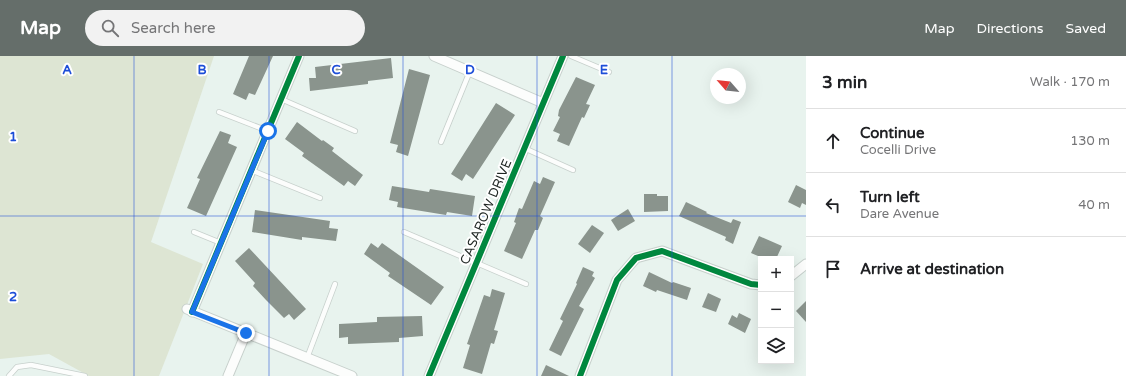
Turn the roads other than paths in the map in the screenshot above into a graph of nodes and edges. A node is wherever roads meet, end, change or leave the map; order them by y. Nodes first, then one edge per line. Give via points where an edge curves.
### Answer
1 (299, 56) edge
2 (436, 56) edge
3 (563, 56) edge
4 (571, 56) edge
5 (470, 71) junction
6 (609, 72) dead end
7 (281, 99) junction
8 (543, 103) junction
9 (219, 112) dead end
10 (268, 131) junction
11 (355, 131) dead end
12 (441, 142) dead end
13 (524, 148) junction
14 (251, 170) junction
15 (573, 170) dead end
16 (320, 198) dead end
17 (194, 232) dead end
18 (404, 232) dead end
19 (221, 243) junction
20 (476, 262) junction
21 (806, 264) edge
22 (794, 274) edge
23 (335, 284) dead end
24 (526, 284) dead end
25 (758, 285) edge
26 (246, 333) junction
27 (307, 358) junction
28 (9, 376) edge
29 (85, 376) edge
30 (228, 376) edge
31 (352, 376) edge
32 (429, 376) edge
33 (580, 376) edge

1 - 7 street
2 - 5 street
3 - 8 street, CASAROW DRIVE
4 - 6 lane
5 - 8 street
5 - 12 lane
7 - 10 street
7 - 11 lane
8 - 13 street, CASAROW DRIVE
9 - 10 lane
10 - 14 street
13 - 15 lane
13 - 20 street, CASAROW DRIVE
14 - 16 lane
14 - 19 street
17 - 19 lane
18 - 20 lane
19 - 26 street via 189,310
20 - 24 lane
20 - 32 street, CASAROW DRIVE
21 - 22 street
23 - 27 lane
25 - 33 street via 662,251 636,258 618,280
26 - 27 street
26 - 30 street
27 - 31 street
28 - 29 lane via 17,367 31,365

